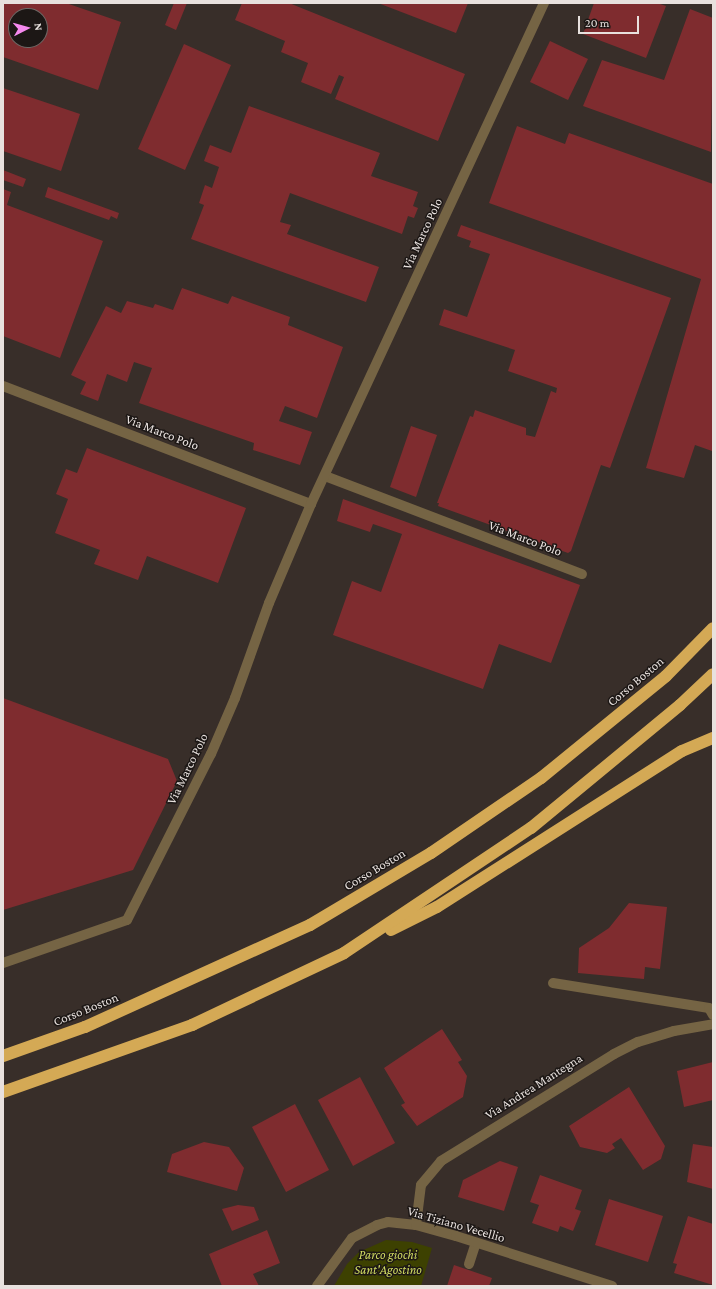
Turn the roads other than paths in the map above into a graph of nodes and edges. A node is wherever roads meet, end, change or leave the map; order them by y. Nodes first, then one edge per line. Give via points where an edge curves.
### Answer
1 (544, 3) edge
2 (3, 386) edge
3 (325, 476) junction
4 (312, 504) junction
5 (582, 574) dead end
6 (713, 628) edge
7 (713, 674) edge
8 (713, 738) edge
9 (344, 953) junction
10 (3, 963) edge
11 (553, 983) dead end
12 (713, 1015) edge
13 (713, 1024) edge
14 (3, 1055) edge
15 (3, 1092) edge
16 (416, 1226) junction
17 (476, 1243) junction
18 (469, 1264) dead end
19 (317, 1286) edge
20 (612, 1286) edge

1 - 3 street, Via Marco Polo
2 - 4 street, Via Marco Polo
3 - 4 street, Via Marco Polo
3 - 5 street, Via Marco Polo
4 - 10 street, Via Marco Polo via 269,603 238,691 211,754 127,920
6 - 14 highway, Corso Boston via 666,676 542,778 431,853 310,925 84,1027
7 - 9 highway via 680,705 532,828
8 - 9 highway via 682,751 437,907
9 - 15 highway via 192,1026
11 - 12 street via 709,1008
13 - 16 street, Via Andrea Mantegna via 674,1031 638,1042 614,1054 441,1161 421,1185
16 - 17 street, Via Tiziano Vecellio
16 - 19 street, Via Tiziano Vecellio via 388,1222 352,1238
17 - 18 street
17 - 20 street, Via Tiziano Vecellio

